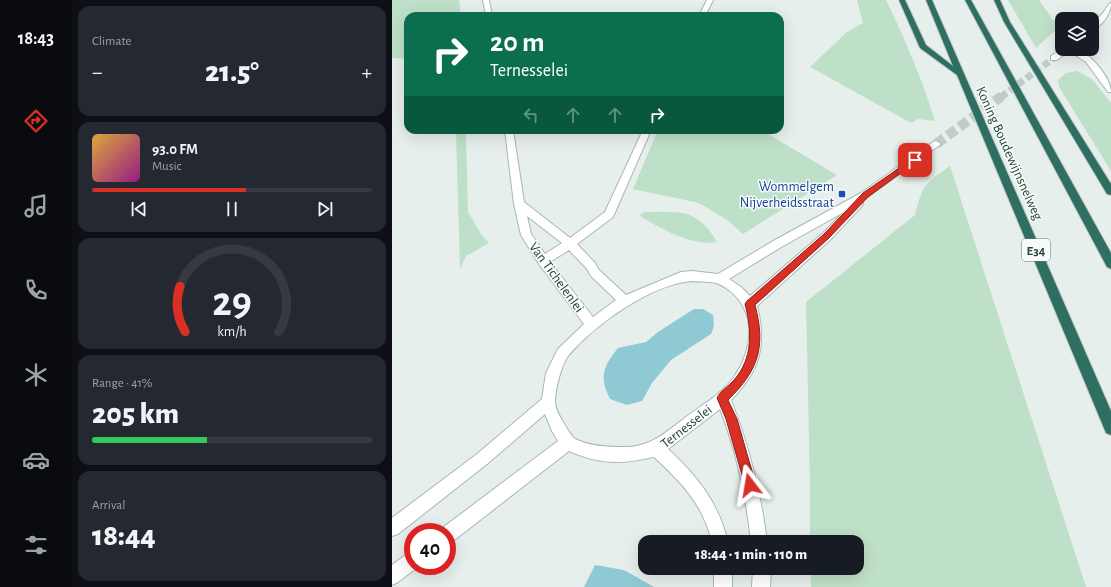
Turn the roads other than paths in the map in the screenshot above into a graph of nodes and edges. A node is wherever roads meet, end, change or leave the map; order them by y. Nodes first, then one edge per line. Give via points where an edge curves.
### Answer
1 (486, 0) edge
2 (710, 0) edge
3 (902, 0) edge
4 (929, 0) edge
5 (968, 0) edge
6 (997, 0) edge
7 (1111, 5) edge
8 (488, 12) edge
9 (704, 12) edge
10 (1099, 21) edge
11 (1057, 56) edge
12 (1082, 56) edge
13 (1054, 58) tunnel mouth
14 (959, 73) junction
15 (1111, 90) edge
16 (510, 134) edge
17 (645, 134) edge
18 (936, 144) tunnel mouth
19 (1111, 192) edge
20 (865, 195) junction
21 (519, 204) junction
22 (569, 243) junction
23 (544, 261) junction
24 (1111, 264) edge
25 (720, 280) junction
26 (624, 302) junction
27 (750, 304) junction
28 (592, 325) junction
29 (722, 398) junction
30 (548, 403) junction
31 (1111, 428) edge
32 (568, 442) junction
33 (656, 449) junction
34 (392, 528) edge
35 (456, 528) edge
36 (719, 535) edge
37 (758, 535) edge
38 (404, 567) edge
39 (723, 575) edge
40 (762, 575) edge
41 (392, 576) edge
42 (723, 587) edge
43 (761, 587) edge

1 - 8 street
2 - 9 street
3 - 14 highway via 922,46
4 - 14 highway, Koning Boudewijnsnelweg / E34
5 - 24 highway
6 - 19 highway via 1007,22
7 - 10 street
11 - 13 street
12 - 15 street via 1089,60
14 - 31 highway, Koning Boudewijnsnelweg / E34
16 - 21 street, Van Tichelenlei
17 - 22 street via 608,214 585,234
18 - 20 street
20 - 25 street via 779,243
20 - 27 street via 826,236
21 - 22 street, Van Tichelenlei
21 - 23 street, Van Tichelenlei via 526,236
22 - 23 street
22 - 26 street, Van Tichelenlei via 591,266 594,273
23 - 28 street, Van Tichelenlei
25 - 26 street, Ternesselei via 681,277
25 - 27 street, Ternesselei via 737,290
26 - 28 street, Ternesselei
27 - 29 street, Ternesselei via 755,324 753,352 749,365 738,383
28 - 30 street, Ternesselei via 563,353 553,373
29 - 33 street, Ternesselei
29 - 37 street via 748,474
30 - 32 street via 557,426
30 - 34 street via 482,459
32 - 33 street, Ternesselei via 601,454 626,455
32 - 35 street
33 - 36 street via 687,479 708,506
38 - 41 street
39 - 42 street
40 - 43 street

